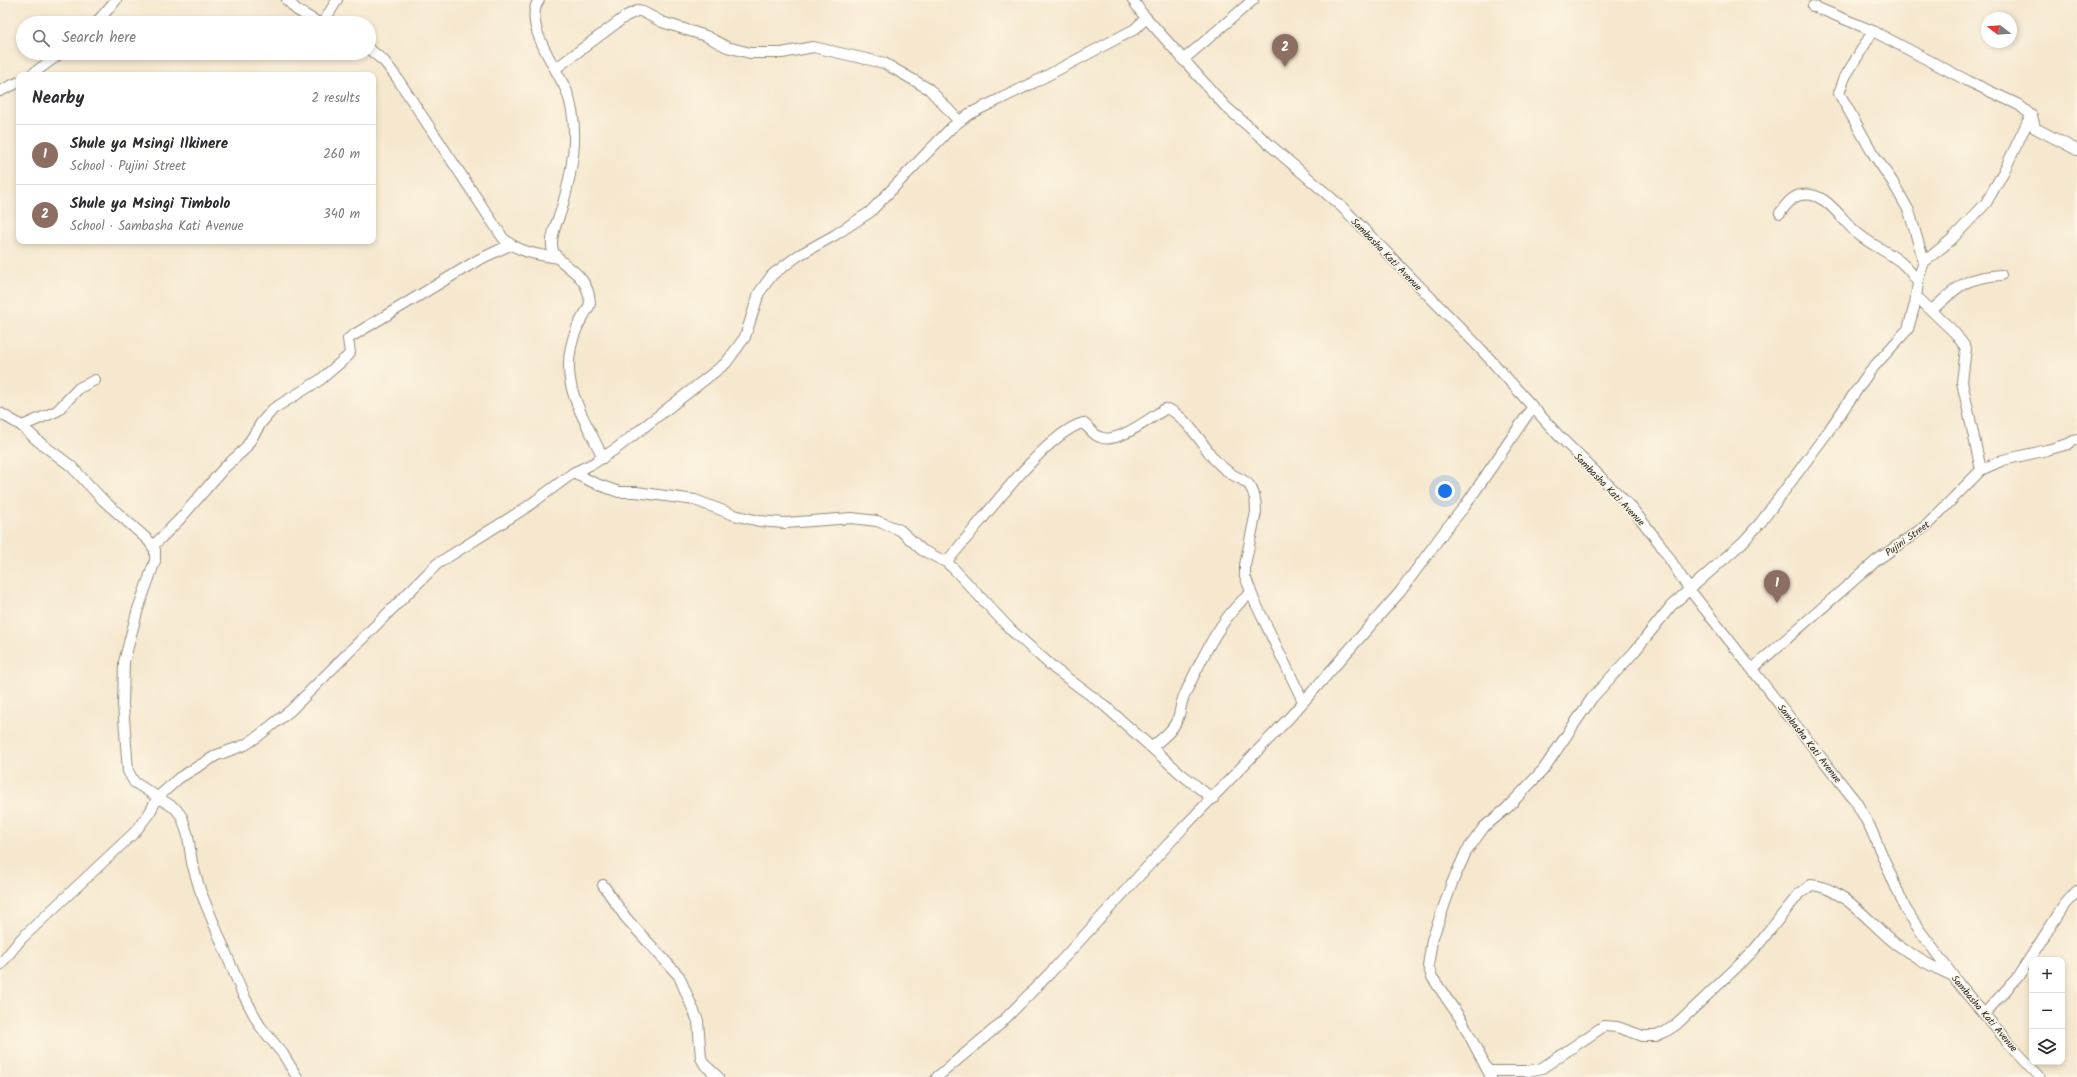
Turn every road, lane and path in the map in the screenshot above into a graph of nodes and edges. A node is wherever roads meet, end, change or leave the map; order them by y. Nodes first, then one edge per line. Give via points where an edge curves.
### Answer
1 (116, 0) edge
2 (287, 0) edge
3 (337, 0) edge
4 (539, 0) edge
5 (1133, 0) edge
6 (1253, 0) edge
7 (1814, 6) dead end
8 (102, 16) edge
9 (308, 16) edge
10 (327, 16) edge
11 (1146, 18) junction
12 (1873, 31) junction
13 (376, 55) edge
14 (51, 60) edge
15 (1183, 60) junction
16 (555, 69) junction
17 (35, 72) edge
18 (16, 83) edge
19 (0, 91) edge
20 (2032, 116) junction
21 (959, 121) junction
22 (2077, 150) edge
23 (1780, 213) dead end
24 (510, 245) junction
25 (559, 258) junction
26 (1924, 262) junction
27 (2000, 275) dead end
28 (1918, 283) junction
29 (1916, 296) junction
30 (1932, 310) junction
31 (96, 380) dead end
32 (1532, 408) junction
33 (0, 413) edge
34 (22, 426) junction
35 (2077, 439) edge
36 (603, 458) junction
37 (1981, 470) junction
38 (573, 473) junction
39 (153, 546) junction
40 (946, 562) junction
41 (1689, 589) junction
42 (1251, 593) junction
43 (1752, 669) junction
44 (1303, 701) junction
45 (1152, 747) junction
46 (158, 797) junction
47 (1213, 799) junction
48 (603, 885) dead end
49 (2077, 891) edge
50 (0, 964) edge
51 (1953, 976) junction
52 (1985, 1013) junction
53 (1490, 1074) edge
54 (297, 1077) edge
55 (718, 1077) edge
56 (937, 1077) edge
57 (2040, 1077) edge

1 - 8 street
2 - 9 street
3 - 10 street
4 - 16 street via 534,11 538,36
5 - 11 street, Sambasha Kati Avenue
6 - 15 street
7 - 12 street
11 - 15 street, Sambasha Kati Avenue
11 - 21 street via 1135,29
12 - 20 street via 2019,105
12 - 26 street via 1845,77 1839,93 1909,211
13 - 24 street via 395,75 494,226
14 - 17 street
15 - 32 street, Sambasha Kati Avenue via 1244,124 1343,208 1478,346
16 - 21 street via 622,19 639,10 662,22 750,53 782,53 813,47 884,63 929,89
16 - 25 street via 566,91 575,123 570,167 552,241 552,247
18 - 19 street
20 - 22 street via 2035,128
20 - 26 street via 1986,203 1951,240
21 - 36 street via 870,212 798,255 772,275 759,293 745,338 733,356
23 - 28 street via 1791,200 1801,194 1822,200 1858,234 1902,261
24 - 25 street
24 - 39 street via 478,260 348,339 348,356 320,380 273,409 245,449 224,468 180,520
25 - 36 street via 582,278 589,292 590,304 571,346 568,364 569,384 581,416
26 - 28 street
27 - 30 street via 1982,277 1962,284
28 - 29 street
29 - 30 street
29 - 41 street via 1910,325 1905,333 1870,371 1828,433 1761,522
30 - 37 street via 1966,348 1962,382
31 - 34 street via 79,388 57,411
32 - 41 street, Sambasha Kati Avenue via 1644,522
32 - 44 street via 1466,506 1400,592
33 - 34 street
34 - 39 street via 81,474 103,500
35 - 37 street, Pujini Street via 2054,448 2003,460
36 - 38 street
37 - 43 street, Pujini Street via 1927,525 1877,560
38 - 40 street via 619,492 695,500 758,521 785,523 852,518 877,521 900,530 922,550
38 - 46 street via 527,507 437,564 312,690 271,727 245,745 217,755 179,778
39 - 46 street via 155,561 124,662 122,698 130,778
40 - 42 street via 1029,465 1072,427 1083,423 1099,437 1111,439 1168,409 1196,434 1216,460 1248,484 1252,490 1256,512 1245,565 1245,576
40 - 45 street via 1011,630
41 - 43 street, Sambasha Kati Avenue
41 - 53 street via 1592,698 1543,770 1484,828 1466,852 1458,868 1432,940 1428,966 1432,977 1462,1021
42 - 44 street
42 - 45 street via 1234,608 1208,650 1184,694 1176,723 1168,735
43 - 51 street, Sambasha Kati Avenue via 1856,802 1870,827 1905,908
44 - 47 street
45 - 47 street
46 - 50 street via 135,832 21,939
46 - 54 street via 176,808 182,817 200,890 242,992 260,1026 283,1054
47 - 56 street via 998,1026
48 - 55 street via 626,918 679,976 698,1021 702,1058
49 - 52 street via 2065,904 2017,978
51 - 52 street, Sambasha Kati Avenue
51 - 53 street via 1894,943 1858,909 1840,897 1811,885 1798,895 1754,950 1677,1024 1665,1032 1656,1036 1643,1036 1617,1027 1604,1026 1542,1068
52 - 57 street, Sambasha Kati Avenue

